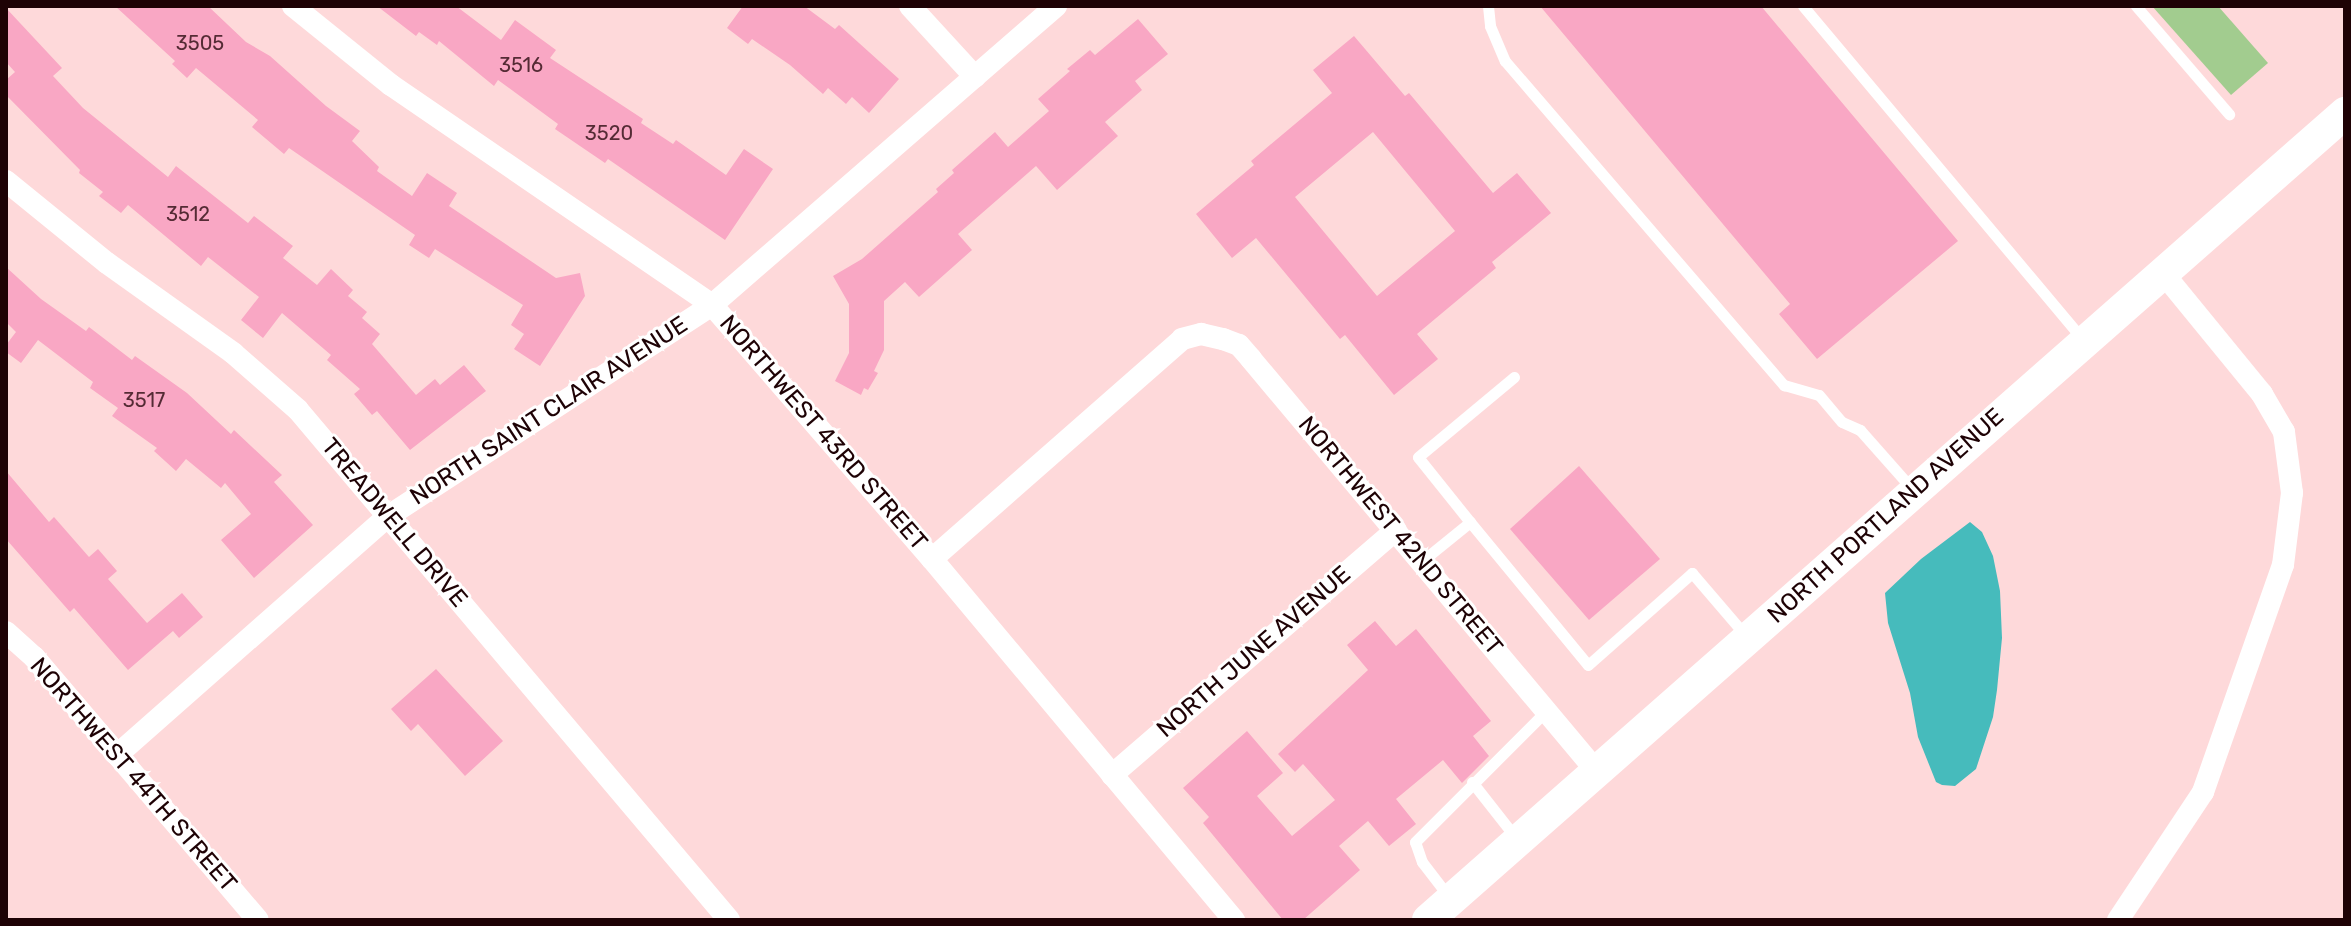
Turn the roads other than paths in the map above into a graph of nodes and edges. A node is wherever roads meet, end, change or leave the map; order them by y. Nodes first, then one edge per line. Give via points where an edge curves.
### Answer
1 (293, 6) edge
2 (910, 6) edge
3 (1056, 6) edge
4 (1488, 6) edge
5 (1803, 6) edge
6 (2136, 6) edge
7 (975, 77) junction
8 (2345, 113) edge
9 (2229, 114) dead end
10 (6, 181) edge
11 (2163, 273) junction
12 (712, 305) junction
13 (2083, 340) junction
14 (1514, 377) dead end
15 (1914, 491) junction
16 (387, 517) junction
17 (1470, 522) junction
18 (1396, 530) junction
19 (932, 559) junction
20 (1422, 561) junction
21 (6, 632) edge
22 (1749, 639) junction
23 (1546, 711) junction
24 (117, 755) junction
25 (1598, 773) junction
26 (1112, 775) junction
27 (1472, 782) junction
28 (1519, 841) junction
29 (1440, 910) edge
30 (258, 920) edge
31 (729, 920) edge
32 (1234, 920) edge
33 (2118, 920) edge

1 - 12 street, NORTHWEST 43RD STREET via 391,85
2 - 7 street
3 - 7 street, NORTH SAINT CLAIR AVENUE
4 - 15 lane via 1505,61 1784,385 1819,395 1842,422 1860,430
5 - 13 lane
6 - 9 lane
7 - 12 street, NORTH SAINT CLAIR AVENUE
8 - 11 main road, NORTH PORTLAND AVENUE
10 - 16 street, TREADWELL DRIVE via 107,263 233,353 298,410
11 - 13 main road, NORTH PORTLAND AVENUE
11 - 33 street via 2254,383 2284,432 2292,493 2283,565 2203,792
12 - 16 street, NORTH SAINT CLAIR AVENUE
12 - 19 street, NORTHWEST 43RD STREET
13 - 15 main road, NORTH PORTLAND AVENUE
14 - 17 lane via 1418,457
15 - 22 main road, NORTH PORTLAND AVENUE
16 - 24 street, NORTH SAINT CLAIR AVENUE
16 - 31 street, TREADWELL DRIVE
17 - 20 lane
17 - 22 lane via 1588,665 1692,573
18 - 19 street, NORTHWEST 42ND STREET via 1239,345 1201,334 1182,339
18 - 20 street, NORTHWEST 42ND STREET
18 - 26 street, NORTH JUNE AVENUE
19 - 26 street, NORTHWEST 43RD STREET
20 - 23 street, NORTHWEST 42ND STREET
21 - 24 street, NORTHWEST 44TH STREET via 34,657
22 - 25 main road, NORTH PORTLAND AVENUE
23 - 25 street, NORTHWEST 42ND STREET
23 - 27 lane
24 - 30 street, NORTHWEST 44TH STREET
25 - 28 main road, NORTH PORTLAND AVENUE
26 - 32 street, NORTHWEST 43RD STREET
27 - 28 lane
27 - 29 lane via 1415,842
28 - 29 main road, NORTH PORTLAND AVENUE

